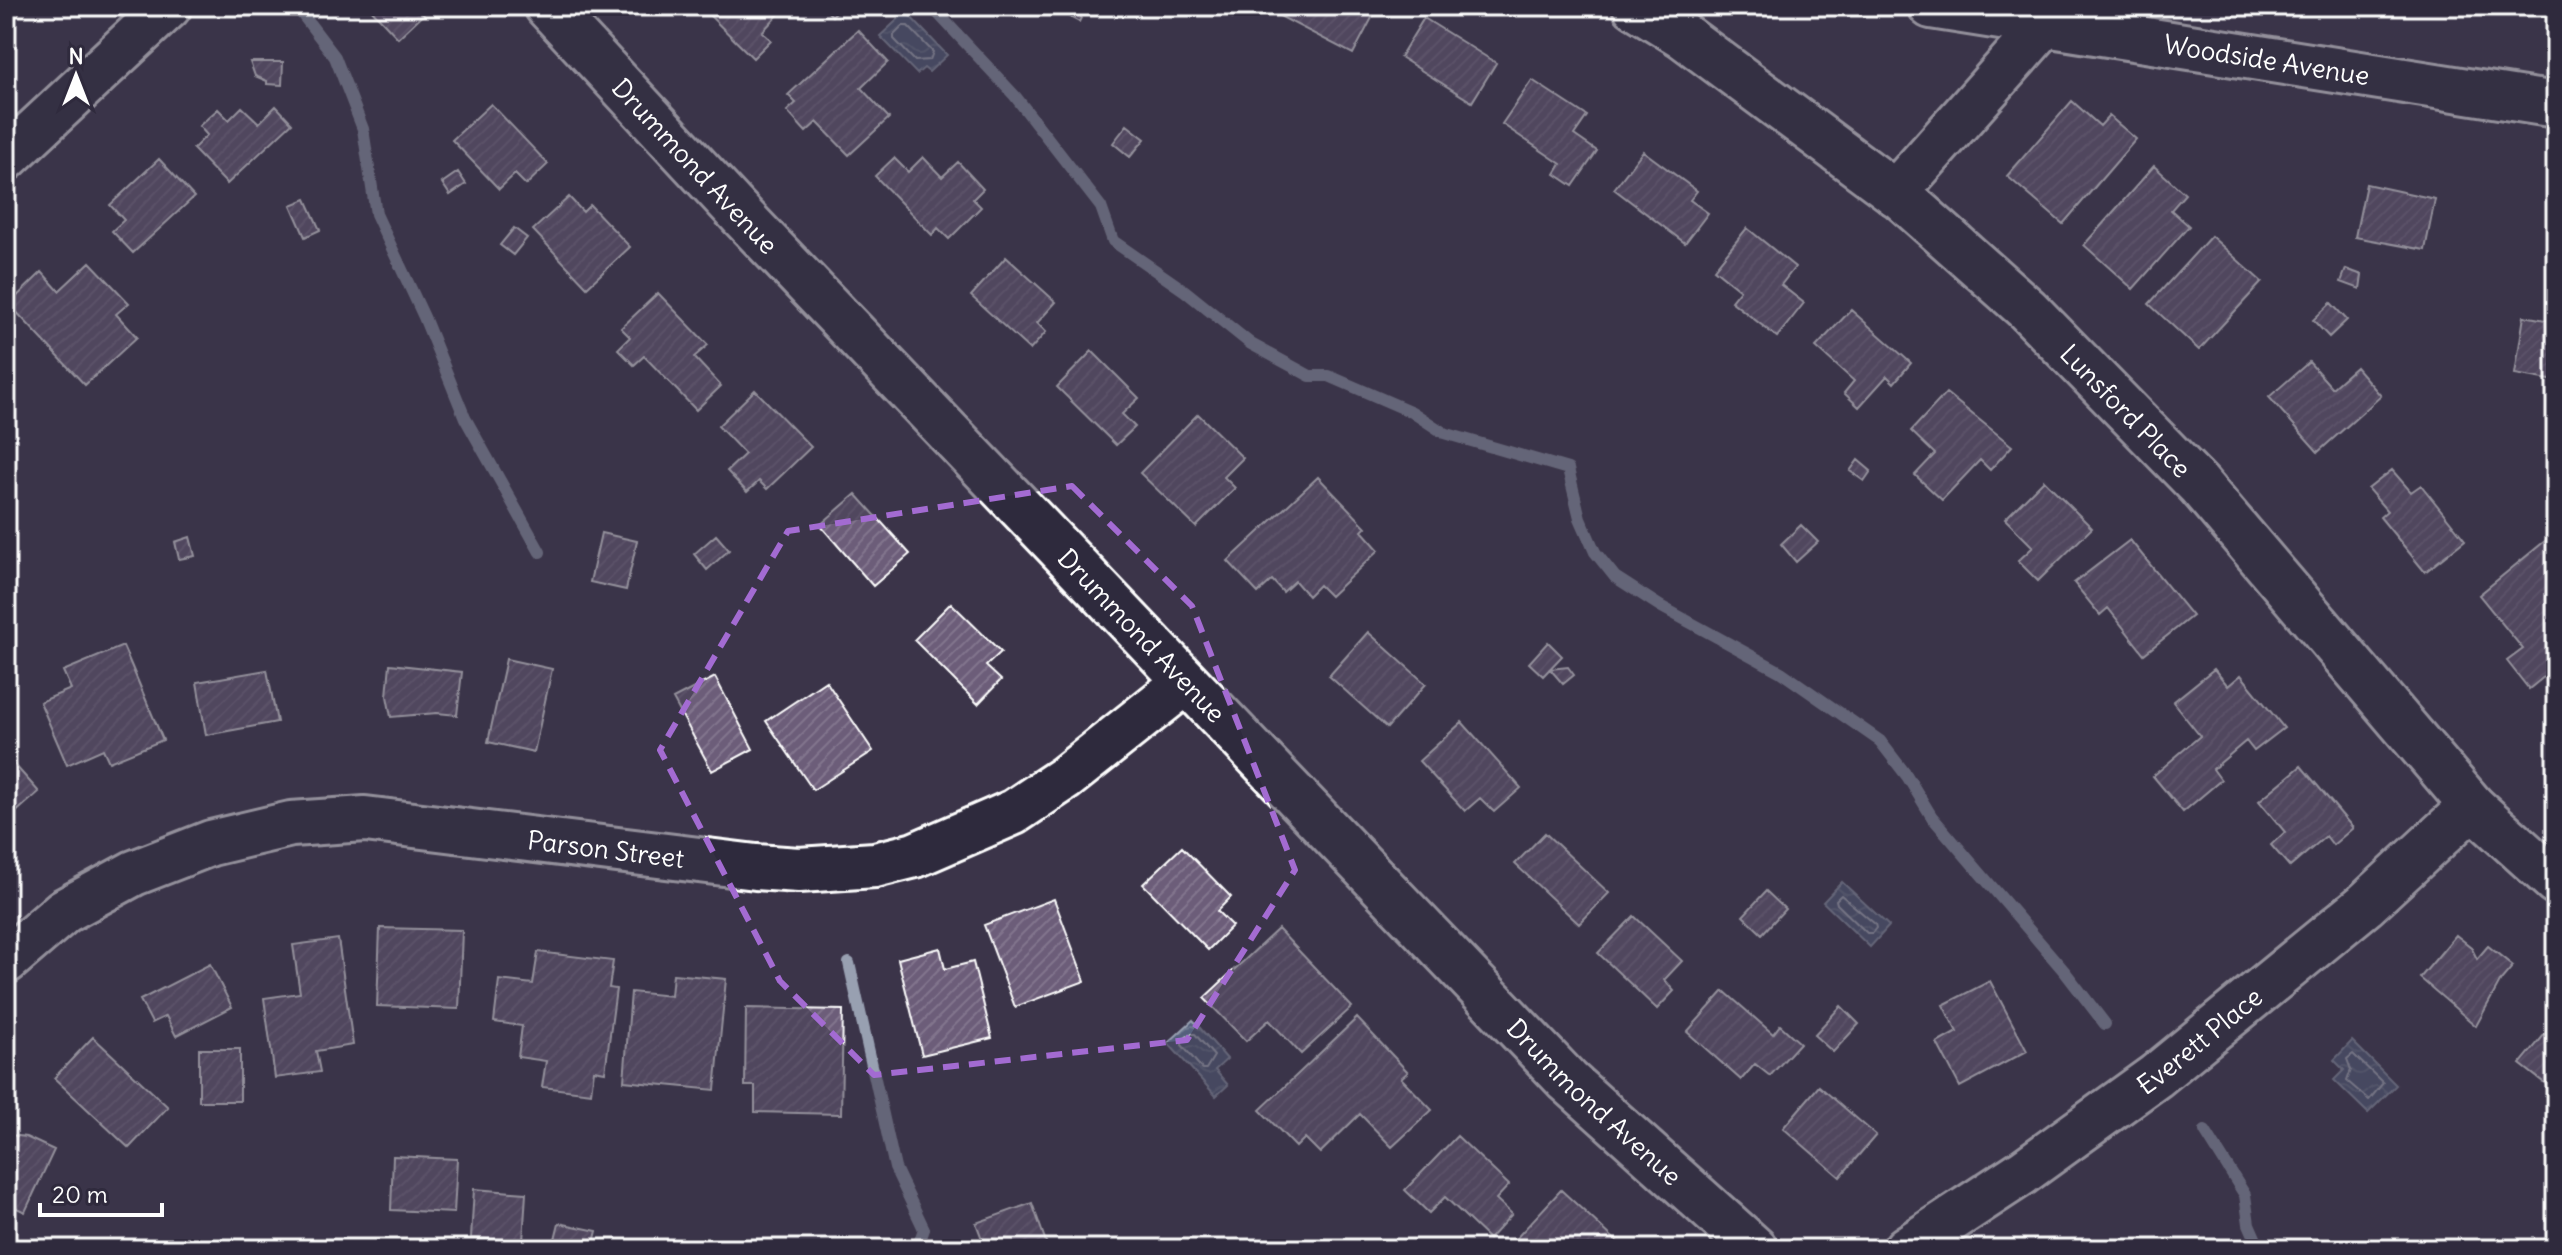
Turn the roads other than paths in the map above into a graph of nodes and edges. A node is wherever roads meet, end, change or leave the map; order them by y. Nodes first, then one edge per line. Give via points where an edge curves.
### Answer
1 (169, 6) edge
2 (547, 6) edge
3 (1635, 6) edge
4 (1931, 6) edge
5 (2045, 24) junction
6 (2556, 105) edge
7 (6, 158) edge
8 (1895, 193) junction
9 (1186, 682) junction
10 (2472, 806) junction
11 (2556, 882) edge
12 (6, 961) edge
13 (1755, 1249) edge
14 (1906, 1249) edge

1 - 7 street
2 - 9 street, Drummond Avenue
3 - 8 street, Lunsford Place
4 - 5 street, Woodside Avenue
5 - 6 street, Woodside Avenue
5 - 8 street
8 - 10 street, Lunsford Place via 2027,309 2199,485
9 - 12 street, Parson Street via 1014,812 915,855 875,865 756,867 365,819 291,824 211,843 134,873 64,911
9 - 13 street, Drummond Avenue via 1568,1081
10 - 11 street, Lunsford Place
10 - 14 street, Everett Place via 2365,905 2156,1076

